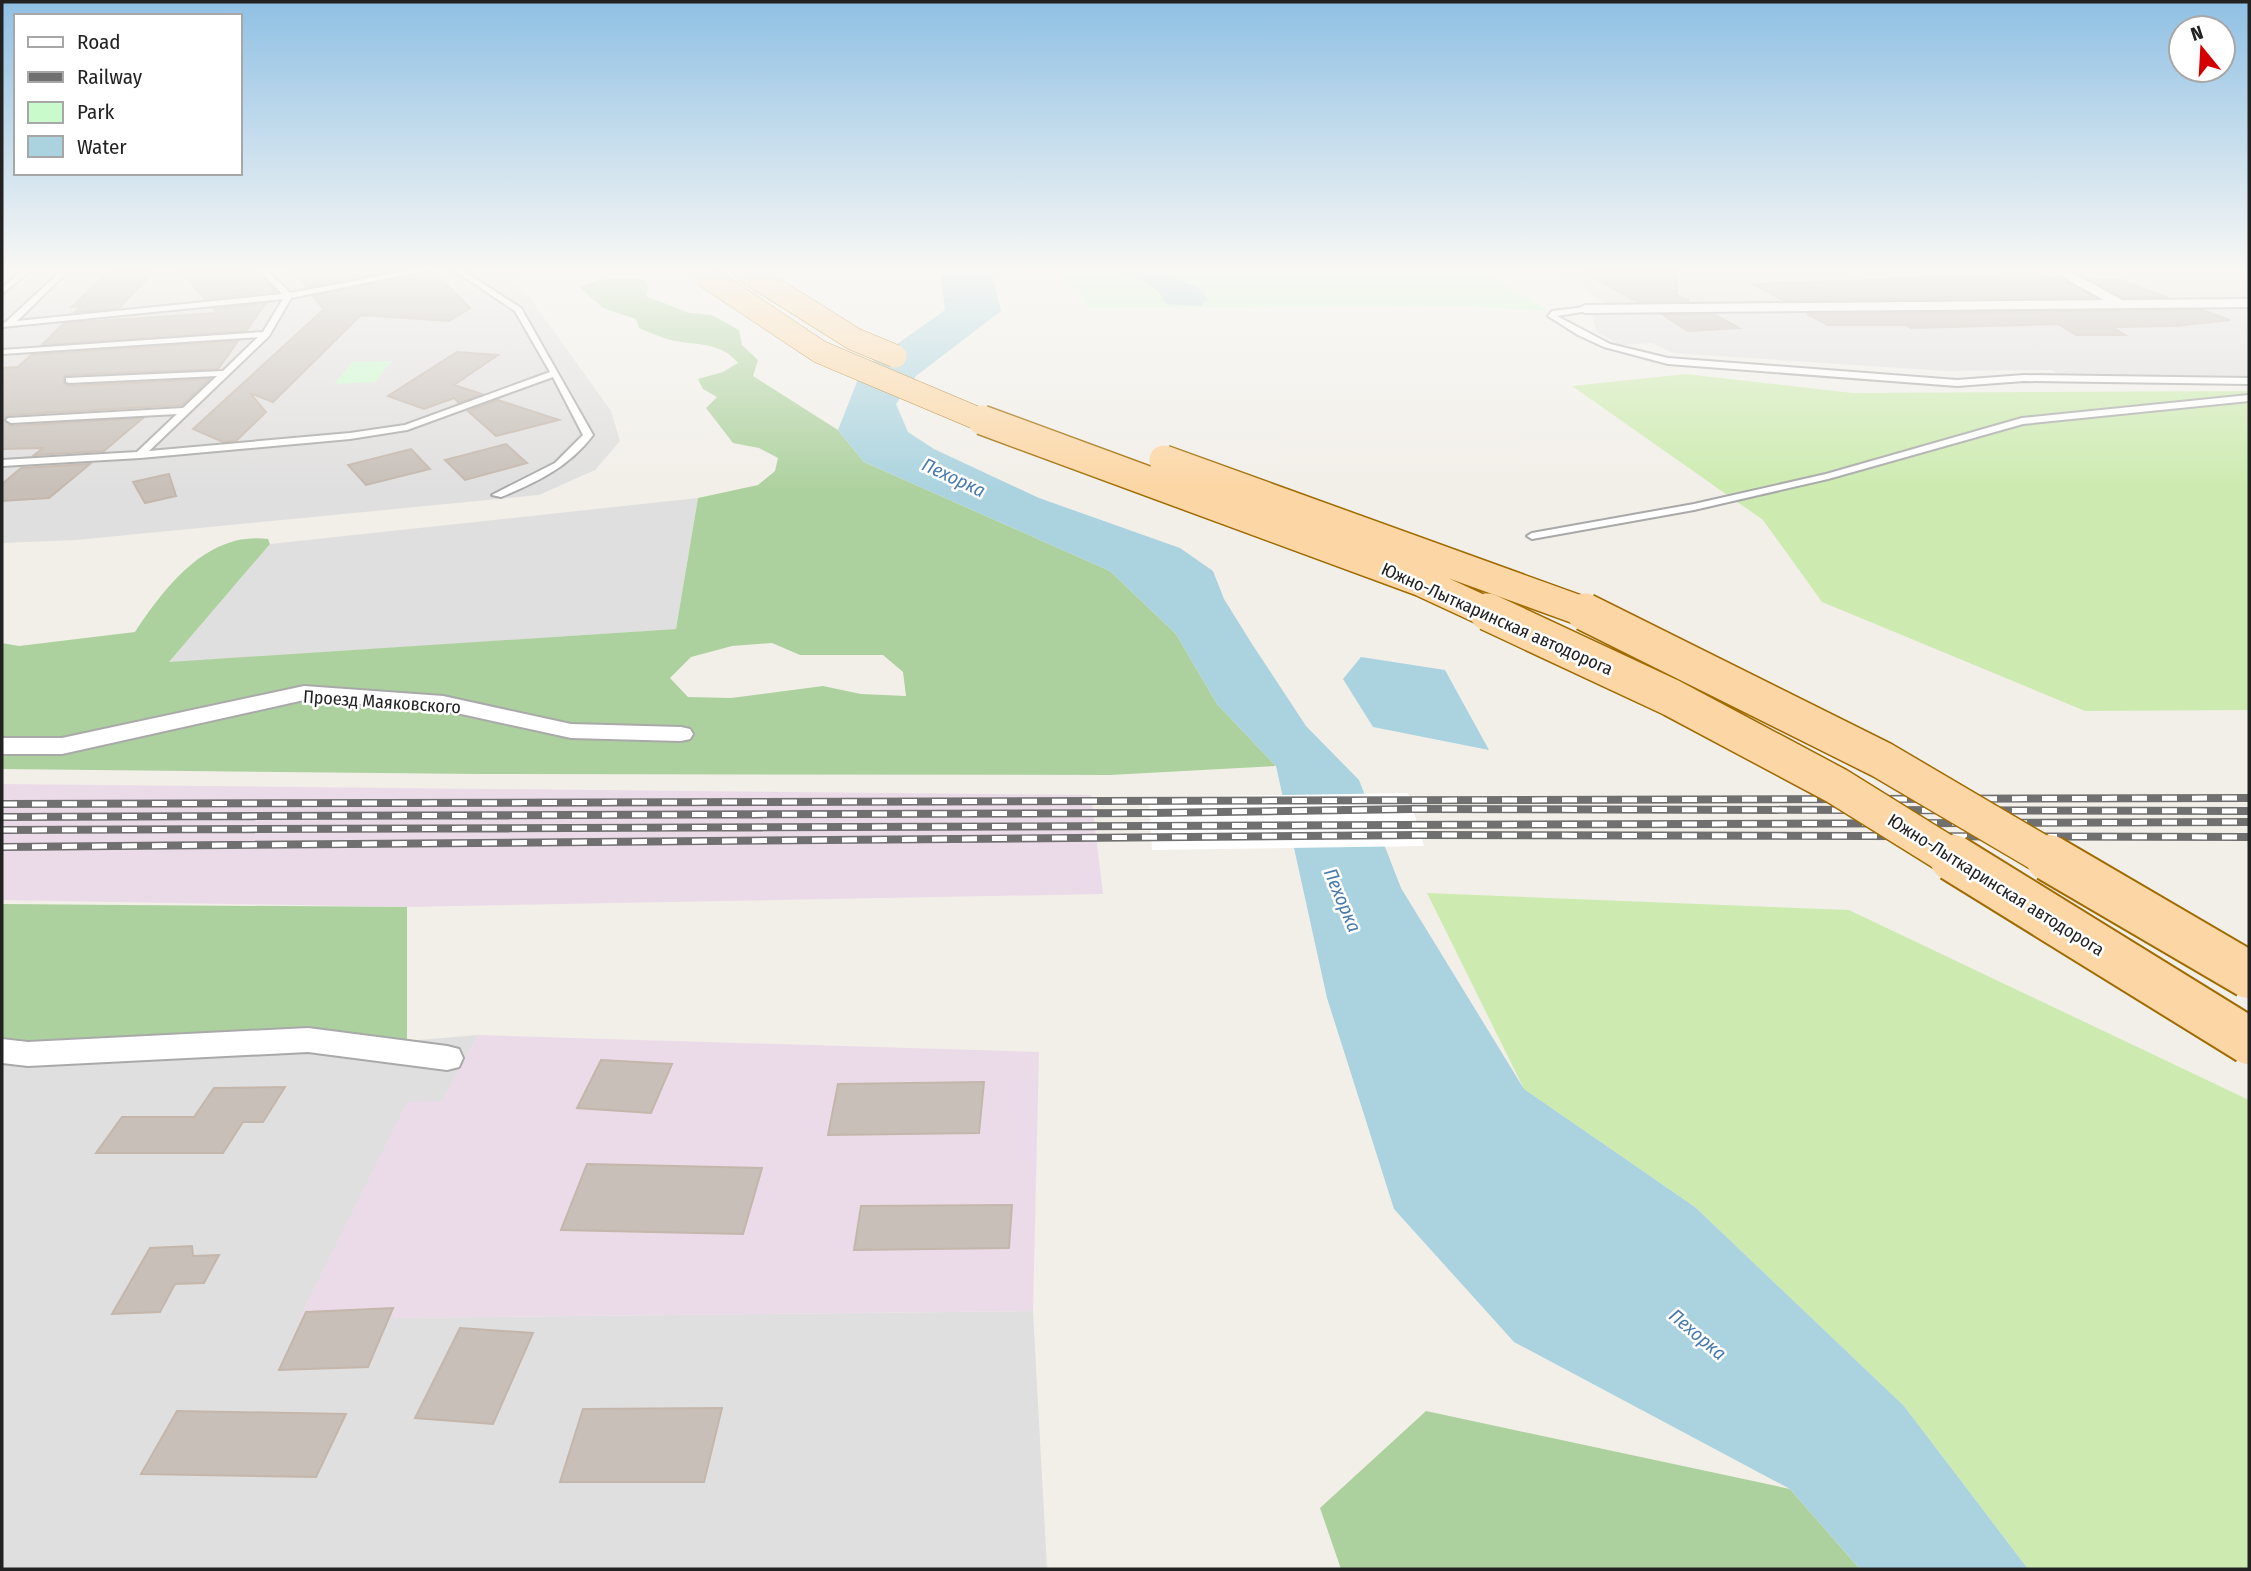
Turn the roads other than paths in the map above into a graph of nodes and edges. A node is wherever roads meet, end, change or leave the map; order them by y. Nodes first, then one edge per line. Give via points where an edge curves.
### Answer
1 (129, 343) edge
2 (256, 343) edge
3 (538, 343) edge
4 (807, 343) edge
5 (864, 343) edge
6 (1602, 343) edge
7 (2, 352) edge
8 (225, 373) junction
9 (555, 373) junction
10 (69, 380) dead end
11 (2249, 381) edge
12 (2249, 398) edge
13 (185, 411) junction
14 (11, 420) dead end
15 (140, 455) junction
16 (2, 463) edge
17 (497, 495) dead end
18 (1532, 536) dead end
19 (681, 734) dead end
20 (2, 746) edge
21 (2249, 975) edge
22 (2249, 1041) edge
23 (2, 1051) edge
24 (447, 1058) dead end

1 - 7 lane
2 - 8 lane
3 - 9 lane
4 - 22 main road, Южно-Лыткаринская автодорога, bridge via 1017,435 1422,582 1672,698 1837,786
5 - 21 main road, Южно-Лыткаринская автодорога, bridge via 1031,412 1595,616 1882,760
6 - 11 lane via 1629,355 1668,361 1957,383 2024,378
8 - 10 lane
8 - 13 lane
9 - 15 lane via 407,426 350,436
9 - 17 lane via 587,435 576,453 544,475
12 - 18 lane via 2022,421 1828,476 1694,507
13 - 14 lane
13 - 15 lane
15 - 16 lane
19 - 20 street, Проезд Маяковского via 571,731 443,703 304,693 62,746
23 - 24 street via 28,1054 308,1040

